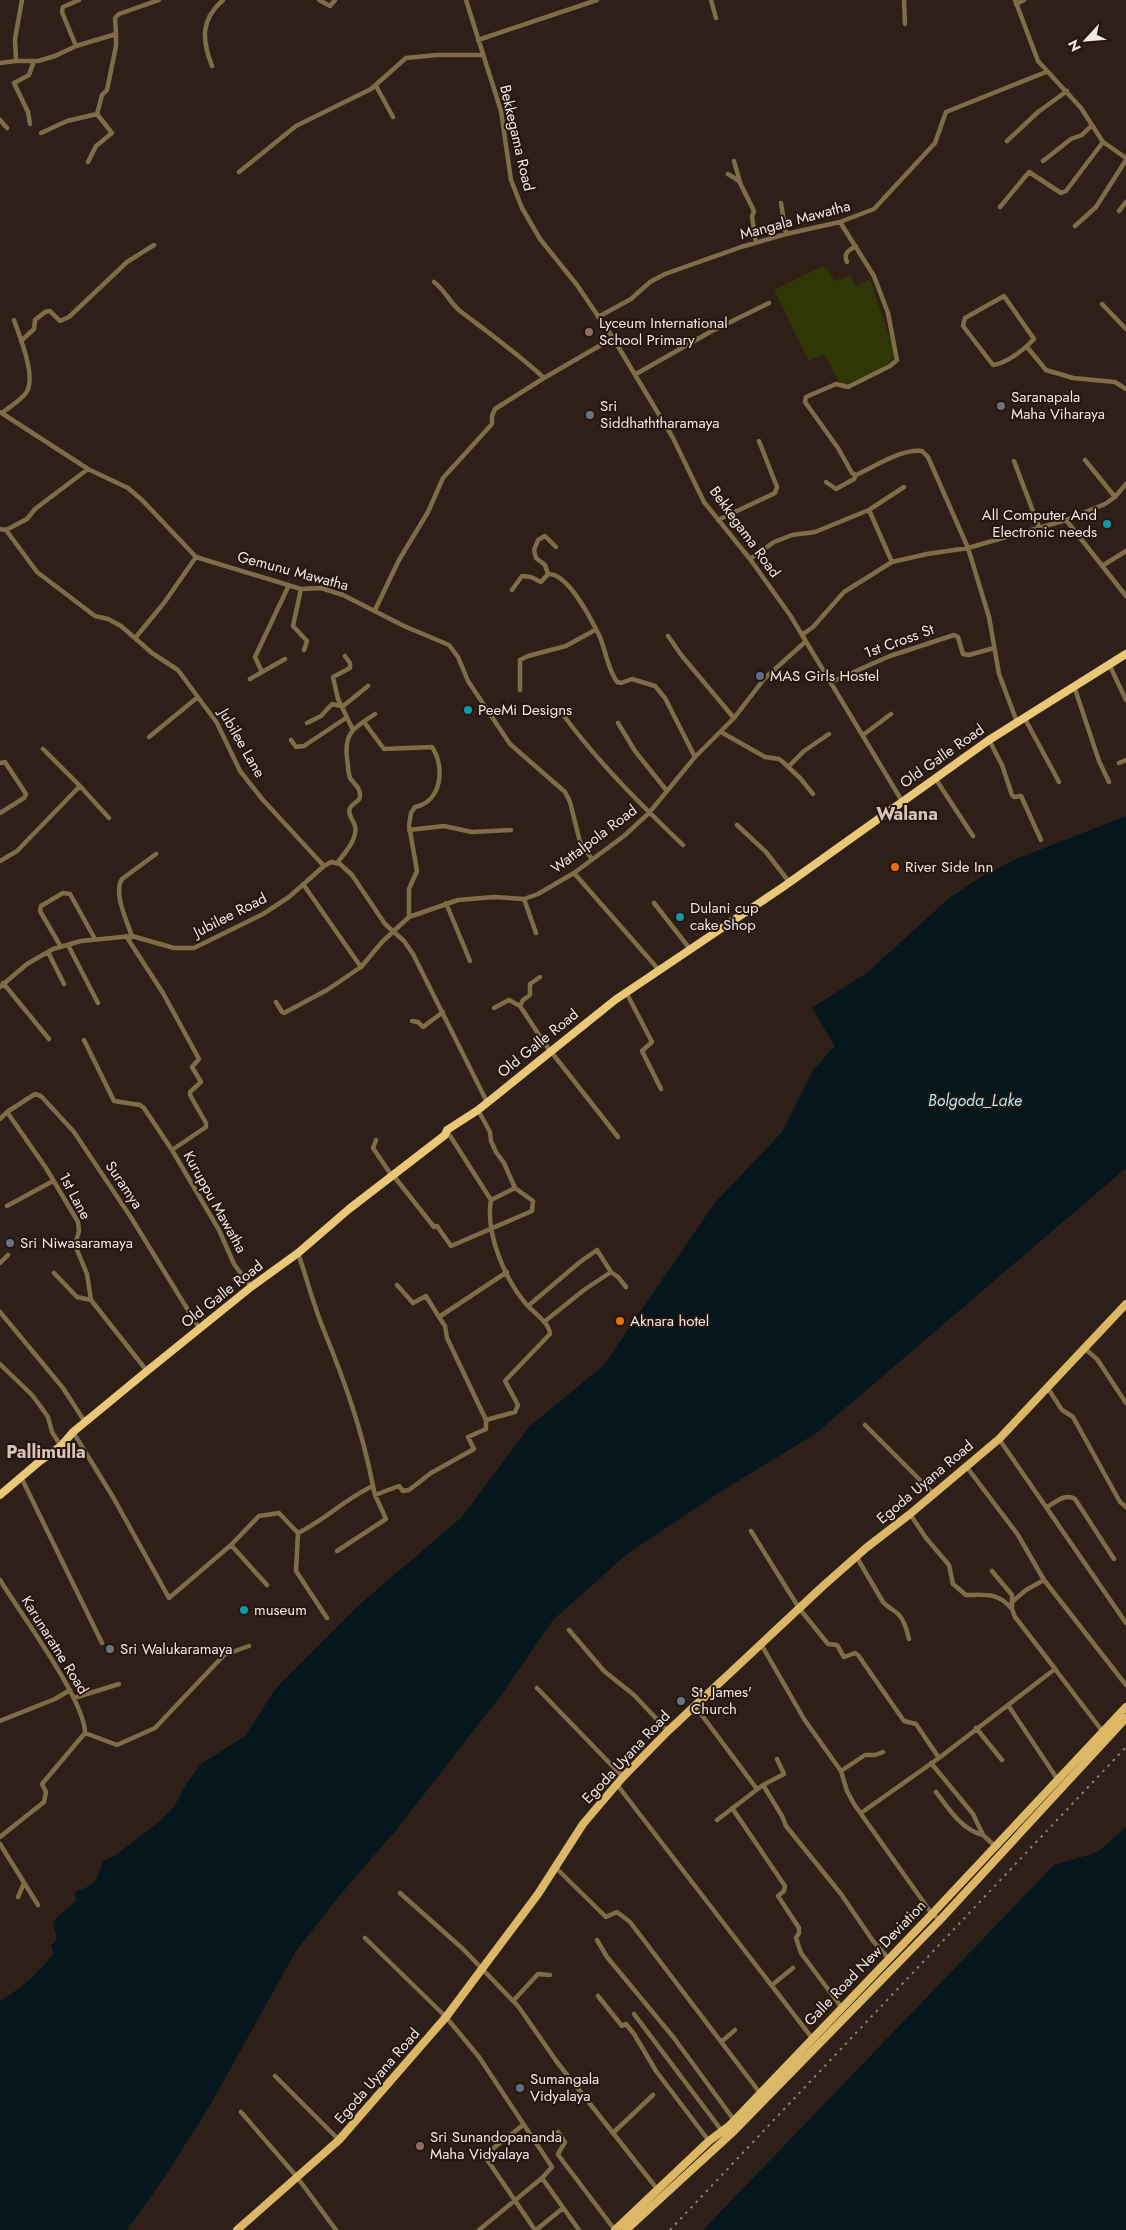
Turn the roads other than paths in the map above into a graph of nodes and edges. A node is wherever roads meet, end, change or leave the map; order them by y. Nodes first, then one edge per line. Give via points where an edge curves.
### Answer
1 (22, 0) edge
2 (79, 0) edge
3 (159, 0) edge
4 (223, 0) edge
5 (319, 0) edge
6 (335, 0) edge
7 (466, 0) edge
8 (597, 0) edge
9 (711, 0) edge
10 (904, 0) edge
11 (1024, 0) edge
12 (1015, 2) edge
13 (716, 18) dead end
14 (904, 24) dead end
15 (116, 34) junction
16 (478, 40) junction
17 (76, 46) junction
18 (482, 55) junction
19 (16, 61) junction
20 (34, 61) junction
21 (0, 63) edge
22 (212, 66) dead end
23 (1046, 72) junction
24 (376, 86) junction
25 (1067, 91) junction
26 (97, 114) junction
27 (392, 117) dead end
28 (0, 120) edge
29 (30, 124) dead end
30 (1091, 126) junction
31 (7, 128) dead end
32 (41, 133) dead end
33 (1007, 141) dead end
34 (1104, 142) junction
35 (1126, 159) edge
36 (734, 160) dead end
37 (1043, 161) dead end
38 (88, 162) dead end
39 (239, 172) dead end
40 (728, 174) dead end
41 (740, 183) junction
42 (1126, 202) edge
43 (781, 203) dead end
44 (1000, 207) dead end
45 (1119, 211) dead end
46 (840, 222) junction
47 (1075, 226) dead end
48 (786, 234) junction
49 (756, 243) junction
50 (154, 245) dead end
51 (856, 246) junction
52 (847, 262) dead end
53 (434, 282) dead end
54 (769, 303) dead end
55 (1102, 304) dead end
56 (598, 317) junction
57 (14, 320) dead end
58 (1126, 328) edge
59 (612, 338) junction
60 (21, 341) junction
61 (1027, 347) junction
62 (636, 374) junction
63 (544, 378) junction
64 (1126, 389) edge
65 (1, 412) edge
66 (759, 440) dead end
67 (1085, 460) dead end
68 (1014, 461) dead end
69 (88, 469) junction
70 (856, 475) junction
71 (826, 482) dead end
72 (1126, 484) edge
73 (904, 488) dead end
74 (1115, 497) junction
75 (869, 510) junction
76 (718, 520) junction
77 (1066, 520) junction
78 (1039, 527) junction
79 (0, 529) edge
80 (6, 530) junction
81 (556, 547) dead end
82 (968, 548) junction
83 (1126, 551) edge
84 (196, 557) junction
85 (750, 559) junction
86 (892, 562) junction
87 (1102, 566) junction
88 (548, 574) junction
89 (289, 585) junction
90 (300, 589) junction
91 (512, 590) dead end
92 (1126, 596) edge
93 (375, 610) junction
94 (595, 630) junction
95 (668, 636) dead end
96 (802, 636) junction
97 (136, 637) junction
98 (805, 642) junction
99 (994, 648) junction
100 (304, 650) dead end
101 (1126, 654) edge
102 (345, 656) dead end
103 (285, 659) dead end
104 (1110, 664) junction
105 (262, 672) junction
106 (250, 679) dead end
107 (831, 682) junction
108 (368, 686) dead end
109 (1074, 686) junction
110 (520, 690) dead end
111 (198, 697) junction
112 (1126, 700) edge
113 (342, 707) junction
114 (375, 714) dead end
115 (891, 714) dead end
116 (564, 716) dead end
117 (346, 718) junction
118 (734, 718) junction
119 (1021, 719) junction
120 (364, 722) junction
121 (307, 723) dead end
122 (618, 723) dead end
123 (353, 730) junction
124 (721, 732) junction
125 (829, 734) dead end
126 (863, 735) junction
127 (149, 737) dead end
128 (291, 740) dead end
129 (989, 740) junction
130 (43, 750) dead end
131 (695, 757) junction
132 (1126, 760) edge
133 (1119, 763) dead end
134 (0, 764) edge
135 (789, 766) junction
136 (935, 778) junction
137 (1059, 782) dead end
138 (1109, 782) dead end
139 (80, 786) junction
140 (667, 791) junction
141 (813, 794) dead end
142 (902, 801) junction
143 (0, 813) edge
144 (649, 813) junction
145 (110, 818) dead end
146 (737, 825) dead end
147 (409, 830) junction
148 (511, 830) dead end
149 (973, 836) dead end
150 (1041, 840) dead end
151 (683, 844) dead end
152 (156, 854) dead end
153 (592, 859) junction
154 (0, 861) edge
155 (337, 863) junction
156 (324, 866) junction
157 (574, 872) junction
158 (790, 883) junction
159 (303, 884) junction
160 (524, 900) junction
161 (654, 903) dead end
162 (446, 904) junction
163 (409, 917) junction
164 (394, 931) junction
165 (536, 933) dead end
166 (126, 936) junction
167 (132, 936) junction
168 (95, 939) junction
169 (68, 945) junction
170 (61, 947) junction
171 (690, 949) junction
172 (48, 952) junction
173 (470, 962) dead end
174 (361, 967) junction
175 (659, 970) junction
176 (540, 977) dead end
177 (64, 984) dead end
178 (2, 985) edge
179 (627, 994) junction
180 (98, 1002) dead end
181 (276, 1002) dead end
182 (520, 1006) junction
183 (494, 1008) dead end
184 (443, 1012) junction
185 (412, 1021) dead end
186 (49, 1038) dead end
187 (84, 1040) dead end
188 (550, 1051) junction
189 (661, 1089) dead end
190 (488, 1102) junction
191 (478, 1110) junction
192 (7, 1112) junction
193 (0, 1119) edge
194 (447, 1130) junction
195 (618, 1137) dead end
196 (376, 1140) dead end
197 (172, 1150) junction
198 (392, 1176) junction
199 (53, 1181) junction
200 (515, 1188) junction
201 (491, 1200) junction
202 (7, 1206) dead end
203 (492, 1227) junction
204 (298, 1253) junction
205 (8, 1255) dead end
206 (0, 1262) edge
207 (507, 1272) junction
208 (611, 1272) junction
209 (54, 1273) dead end
210 (397, 1286) dead end
211 (251, 1287) junction
212 (626, 1287) dead end
213 (91, 1300) junction
214 (1126, 1304) edge
215 (528, 1306) junction
216 (0, 1312) edge
217 (439, 1317) junction
218 (544, 1322) junction
219 (199, 1328) junction
220 (1084, 1348) junction
221 (0, 1364) edge
222 (147, 1370) junction
223 (1047, 1386) junction
224 (1126, 1403) edge
225 (486, 1420) junction
226 (85, 1422) junction
227 (865, 1425) dead end
228 (73, 1432) junction
229 (999, 1439) junction
230 (61, 1446) junction
231 (966, 1466) junction
232 (21, 1477) junction
233 (374, 1486) junction
234 (934, 1494) junction
235 (0, 1495) edge
236 (375, 1495) junction
237 (1047, 1507) junction
238 (1126, 1507) edge
239 (910, 1514) junction
240 (751, 1531) dead end
241 (298, 1533) junction
242 (231, 1546) junction
243 (337, 1551) dead end
244 (856, 1556) junction
245 (1114, 1559) dead end
246 (992, 1571) dead end
247 (0, 1580) edge
248 (1044, 1580) junction
249 (267, 1585) dead end
250 (1012, 1602) junction
251 (799, 1608) junction
252 (1012, 1609) junction
253 (327, 1618) dead end
254 (1126, 1623) edge
255 (569, 1630) dead end
256 (909, 1639) dead end
257 (102, 1643) dead end
258 (760, 1644) junction
259 (249, 1646) dead end
260 (1058, 1672) junction
261 (120, 1684) dead end
262 (1126, 1685) edge
263 (537, 1688) dead end
264 (70, 1690) junction
265 (74, 1698) junction
266 (1008, 1705) junction
267 (695, 1706) junction
268 (1126, 1707) edge
269 (1126, 1718) edge
270 (0, 1720) edge
271 (976, 1728) junction
272 (668, 1731) junction
273 (1103, 1732) junction
274 (85, 1733) junction
275 (883, 1752) dead end
276 (939, 1758) junction
277 (777, 1759) dead end
278 (1002, 1760) dead end
279 (931, 1763) junction
280 (841, 1771) junction
281 (624, 1777) junction
282 (1058, 1780) junction
283 (763, 1785) junction
284 (618, 1786) junction
285 (757, 1789) junction
286 (936, 1792) dead end
287 (732, 1808) junction
288 (861, 1813) junction
289 (717, 1820) dead end
290 (983, 1835) junction
291 (0, 1837) edge
292 (0, 1844) edge
293 (996, 1847) junction
294 (555, 1867) junction
295 (24, 1883) junction
296 (400, 1893) dead end
297 (18, 1897) dead end
298 (38, 1904) dead end
299 (932, 1914) junction
300 (940, 1920) junction
301 (365, 1938) dead end
302 (597, 1940) dead end
303 (889, 1959) junction
304 (482, 1968) junction
305 (793, 1968) dead end
306 (550, 1975) dead end
307 (772, 1984) junction
308 (598, 1996) dead end
309 (513, 2001) junction
310 (842, 2008) junction
311 (634, 2014) dead end
312 (446, 2017) junction
313 (735, 2030) dead end
314 (812, 2038) junction
315 (721, 2042) junction
316 (275, 2076) dead end
317 (760, 2093) junction
318 (653, 2095) dead end
319 (240, 2112) dead end
320 (734, 2120) junction
321 (523, 2125) junction
322 (722, 2131) junction
323 (558, 2132) dead end
324 (613, 2133) junction
325 (339, 2140) junction
326 (709, 2141) junction
327 (297, 2177) junction
328 (542, 2178) junction
329 (658, 2190) junction
330 (516, 2200) junction
331 (563, 2208) junction
332 (237, 2230) edge
333 (336, 2230) edge
334 (479, 2230) edge
335 (536, 2230) edge
336 (579, 2230) edge
337 (615, 2230) edge
338 (626, 2230) edge

1 - 19 street via 15,39
2 - 17 street via 63,7 62,12
3 - 15 street via 119,14 115,18
4 - 22 street via 212,10 204,33 205,48
5 - 6 street via 330,6
7 - 16 street, Bekkegama Road
8 - 16 street
9 - 13 street
10 - 14 street
11 - 12 street
12 - 23 street via 1030,43
15 - 17 street
15 - 26 street via 107,90 102,95
16 - 18 street, Bekkegama Road
17 - 20 street
18 - 24 street via 406,58
18 - 56 street, Bekkegama Road via 500,111 511,180 522,208 540,239
19 - 20 street
19 - 21 street
20 - 29 street via 29,75 14,83
23 - 25 street
23 - 46 street, Mangala Mawatha via 946,112 935,143 878,205 869,212
24 - 27 street
24 - 39 street via 296,126
25 - 30 street
25 - 33 street
26 - 32 street via 67,121
26 - 38 street via 112,133 96,146
28 - 31 street
30 - 34 street
30 - 37 street
34 - 35 street
34 - 44 street via 1066,191 1061,193 1029,172
35 - 47 street via 1096,206
36 - 41 street
40 - 41 street
41 - 49 street via 754,211
42 - 45 street
43 - 48 street
46 - 48 street, Mangala Mawatha
46 - 51 street
48 - 49 street, Mangala Mawatha
49 - 56 street, Mangala Mawatha via 659,276 631,299
50 - 60 street via 127,262 69,317 60,321 50,311 45,312
51 - 52 street via 847,252
51 - 70 street via 874,276 888,313 897,360 848,387 836,384 806,397 805,402
53 - 63 street via 459,310
54 - 62 street
55 - 58 street
56 - 59 street, Bekkegama Road
57 - 60 street
59 - 62 street, Bekkegama Road
59 - 63 street
60 - 65 street via 30,383 25,395
61 - 61 street via 1034,340 1004,296 965,318 963,326 993,365
61 - 64 street via 1046,370 1073,378 1115,382
62 - 76 street, Bekkegama Road via 673,438 704,502
63 - 93 street via 495,410 492,424 443,478
65 - 69 street
66 - 76 street via 777,486 776,492
67 - 74 street
68 - 78 street
69 - 80 street via 35,509 27,519
69 - 84 street via 128,488 144,501
70 - 71 street via 836,489
70 - 82 street via 898,455 922,451 940,481
72 - 74 street
73 - 75 street
74 - 77 street
75 - 85 street via 815,532 792,535 774,542
75 - 86 street
76 - 85 street, Bekkegama Road
77 - 78 street
77 - 87 street
78 - 82 street
79 - 80 street
80 - 97 street, Jubilee Lane via 37,572 95,616 108,619
81 - 88 street via 545,536 538,540 534,550 536,558 546,565
82 - 86 street
82 - 99 street via 989,617
83 - 87 street
84 - 89 street, Gemunu Mawatha
84 - 97 street
85 - 96 street, Bekkegama Road
86 - 96 street via 844,592
87 - 92 street
88 - 91 street via 541,582 522,576
88 - 94 street via 570,586
89 - 90 street, Gemunu Mawatha
89 - 105 street via 255,657
90 - 93 street, Gemunu Mawatha via 321,588
90 - 100 street via 293,626 307,641
93 - 153 street, Gemunu Mawatha via 449,644 468,681 510,744 565,792 580,842
94 - 110 street via 566,646 522,658
94 - 131 street via 617,682 632,679 655,686 665,698
95 - 118 street
96 - 98 street, Bekkegama Road
97 - 111 street, Jubilee Lane via 152,653 178,670
98 - 107 street, Bekkegama Road
98 - 118 street, Wattalpola Road via 764,680
99 - 107 street, 1st Cross St via 963,654 958,637 954,635 890,656
99 - 119 street via 999,674
101 - 104 highway, Old Galle Road
102 - 113 street via 350,668 333,677
103 - 105 street
104 - 109 highway, Old Galle Road
104 - 112 street
105 - 106 street
107 - 126 street, Bekkegama Road
108 - 113 street
109 - 119 highway, Old Galle Road
109 - 138 street
111 - 127 street
111 - 156 street, Jubilee Lane via 218,723 240,771
113 - 117 street
113 - 121 street via 332,704 321,716
114 - 120 street
115 - 126 street
116 - 144 street
117 - 123 street
117 - 128 street via 304,746 296,747
118 - 124 street, Wattalpola Road
119 - 129 highway, Old Galle Road
119 - 137 street
120 - 123 street
120 - 147 street via 384,749 432,747 434,751 439,785 436,794 411,812
122 - 140 street via 635,751
123 - 155 street via 346,742 347,760 350,777 361,796 349,811 356,827 354,838
124 - 131 street, Wattalpola Road
124 - 135 street via 765,757 779,759
125 - 135 street
126 - 142 street, Bekkegama Road
129 - 136 highway, Old Galle Road
129 - 150 street via 1012,795 1020,796
130 - 139 street
131 - 140 street, Wattalpola Road
132 - 133 street
134 - 143 street via 5,762 26,794
135 - 141 street
136 - 142 highway, Old Galle Road
136 - 149 street
139 - 145 street
139 - 154 street via 17,851
140 - 144 street, Wattalpola Road
142 - 158 highway, Old Galle Road
144 - 151 street
144 - 153 street, Wattalpola Road
146 - 158 street via 766,852
147 - 148 street via 444,826 472,832
147 - 163 street via 417,871 410,888
152 - 167 street via 119,884 117,892
153 - 157 street, Wattalpola Road
155 - 156 street, Jubilee Road
155 - 164 street via 352,875 384,924
156 - 159 street, Jubilee Road
157 - 160 street, Wattalpola Road
157 - 175 street
158 - 171 highway, Old Galle Road
159 - 167 street, Jubilee Road via 263,914 194,948 174,948
159 - 174 street
160 - 162 street via 494,897
160 - 165 street
161 - 171 street
162 - 163 street
162 - 173 street
163 - 164 street
164 - 174 street
164 - 184 street via 413,954
166 - 167 street, Jubilee Road
166 - 168 street, Jubilee Road
166 - 197 street, Kuruppu Mawatha via 163,993 198,1059 192,1067 201,1082 190,1095 206,1127
168 - 169 street, Jubilee Road
168 - 170 street via 70,894 63,893 41,906 40,910
169 - 170 street, Jubilee Road
169 - 180 street
170 - 172 street, Jubilee Road
171 - 175 highway, Old Galle Road
172 - 177 street
172 - 178 street, Jubilee Road
174 - 181 street via 284,1013
175 - 179 highway, Old Galle Road
176 - 182 street via 530,984 530,995
178 - 186 street
179 - 188 highway, Old Galle Road
179 - 189 street via 652,1042 642,1051
182 - 183 street via 509,1000
182 - 188 street
184 - 185 street via 423,1027
184 - 190 street
187 - 197 street via 114,1101 144,1108
188 - 190 highway, Old Galle Road
188 - 195 street
190 - 191 highway, Old Galle Road
191 - 194 highway, Old Galle Road
191 - 200 street
192 - 193 street
192 - 199 street, 1st Lane
192 - 219 street, Suramya via 38,1094 74,1132
194 - 198 highway, Old Galle Road via 445,1135
194 - 201 street
196 - 198 street via 373,1148
197 - 211 street, Kuruppu Mawatha via 219,1230 234,1264
198 - 203 street via 451,1246
198 - 204 highway, Old Galle Road
199 - 202 street
199 - 213 street, 1st Lane via 78,1222 74,1245 87,1274
200 - 201 street
200 - 203 street via 532,1201 532,1211
201 - 203 street
203 - 207 street via 495,1250
204 - 211 highway, Old Galle Road
204 - 233 street via 364,1439
205 - 206 street
207 - 215 street via 516,1292
207 - 217 street
208 - 212 street
208 - 215 street via 597,1250 592,1252
208 - 218 street
209 - 213 street via 77,1297
210 - 217 street via 413,1303 426,1296
211 - 219 highway, Old Galle Road
213 - 222 street, 1st Lane
214 - 220 main road, Egoda Uyana Road
215 - 218 street
216 - 226 street via 63,1388
217 - 225 street
218 - 225 street via 550,1334 505,1380 518,1405 515,1412
219 - 222 highway, Old Galle Road
220 - 223 main road, Egoda Uyana Road
220 - 224 street via 1097,1359
221 - 230 street via 32,1394 48,1417
222 - 226 highway, Old Galle Road
223 - 229 main road, Egoda Uyana Road
223 - 238 street via 1062,1410 1073,1417 1120,1502
225 - 236 street via 486,1429 468,1437 474,1448 409,1490 399,1486
226 - 228 highway, Old Galle Road
227 - 234 street
228 - 230 highway, Old Galle Road
228 - 242 street via 168,1598
229 - 231 main road, Egoda Uyana Road
229 - 237 street
230 - 232 highway, Old Galle Road
231 - 234 main road, Egoda Uyana Road
231 - 248 street via 1018,1534
232 - 235 highway, Old Galle Road
232 - 257 street
233 - 236 street
233 - 241 street via 358,1492 314,1526
234 - 239 main road, Egoda Uyana Road
236 - 243 street via 386,1519
237 - 245 street via 1064,1497 1074,1499
237 - 254 street
239 - 244 main road, Egoda Uyana Road
239 - 252 street via 948,1565 953,1584 961,1592 998,1596
240 - 251 street
241 - 242 street via 278,1513 272,1513 259,1516
241 - 253 street via 296,1571
242 - 249 street
244 - 251 main road, Egoda Uyana Road
244 - 256 street via 883,1602 903,1620
246 - 250 street via 1012,1596
247 - 264 street, Karunaratne Road
248 - 250 street
248 - 262 street
250 - 252 street
251 - 258 main road, Egoda Uyana Road
251 - 276 street via 828,1644 837,1644 844,1657 854,1653 858,1655 904,1721 916,1724
252 - 260 street
255 - 272 street via 604,1671 634,1695
258 - 267 main road, Egoda Uyana Road
258 - 280 street via 804,1719
259 - 274 street via 224,1655 155,1728 117,1745
260 - 266 street via 1055,1669
260 - 273 street
261 - 265 street
263 - 281 street
264 - 265 street, Karunaratne Road
264 - 270 street
265 - 274 street, Karunaratne Road via 85,1724
266 - 271 street
266 - 282 street
267 - 272 main road, Egoda Uyana Road
267 - 285 street
268 - 273 main road, Galle Road New Deviation
269 - 300 main road, Galle Road New Deviation
271 - 276 street
271 - 278 street
272 - 281 main road, Egoda Uyana Road
273 - 282 main road, Galle Road New Deviation
274 - 291 street via 42,1784 46,1792 44,1802
275 - 280 street via 865,1755
276 - 279 street
277 - 283 street via 784,1774
279 - 288 street
279 - 290 street via 973,1814
280 - 288 street via 847,1791
281 - 284 main road, Egoda Uyana Road
282 - 293 main road, Galle Road New Deviation
283 - 285 street
283 - 303 street via 786,1826
284 - 294 main road, Egoda Uyana Road via 583,1824
284 - 307 street
285 - 287 street
286 - 290 street via 962,1824
287 - 289 street
287 - 310 street via 785,1886 784,1892 778,1896 798,1928 796,1938 801,1953
288 - 299 street
290 - 293 street
292 - 295 street
293 - 299 main road, Galle Road New Deviation
294 - 304 main road, Egoda Uyana Road
294 - 315 street via 606,1917 617,1912 630,1922
295 - 297 street
295 - 298 street
296 - 304 street
299 - 300 street
299 - 303 main road, Galle Road New Deviation
300 - 338 main road, Galle Road New Deviation via 734,2131
301 - 312 street
302 - 320 street
303 - 310 main road, Galle Road New Deviation
304 - 309 street
304 - 312 main road, Egoda Uyana Road
305 - 307 street
306 - 309 street via 538,1974
307 - 314 street
308 - 326 street via 622,2026 626,2024 634,2034 656,2071
309 - 324 street
310 - 314 main road, Galle Road New Deviation
311 - 322 street
312 - 321 street via 487,2067
312 - 325 main road, Egoda Uyana Road
313 - 315 street
314 - 317 main road, Galle Road New Deviation
315 - 317 street
316 - 325 street
317 - 320 main road, Galle Road New Deviation
318 - 324 street
319 - 327 street
320 - 322 main road, Galle Road New Deviation
321 - 328 street via 552,2167
321 - 330 street via 486,2154
322 - 326 main road, Galle Road New Deviation
323 - 337 street via 565,2142 559,2156
324 - 329 street
325 - 327 main road, Egoda Uyana Road
326 - 329 main road, Galle Road New Deviation
327 - 332 main road, Egoda Uyana Road
327 - 333 street
328 - 330 street
328 - 331 street
329 - 337 main road, Galle Road New Deviation
330 - 334 street
330 - 335 street
331 - 335 street
331 - 336 street

